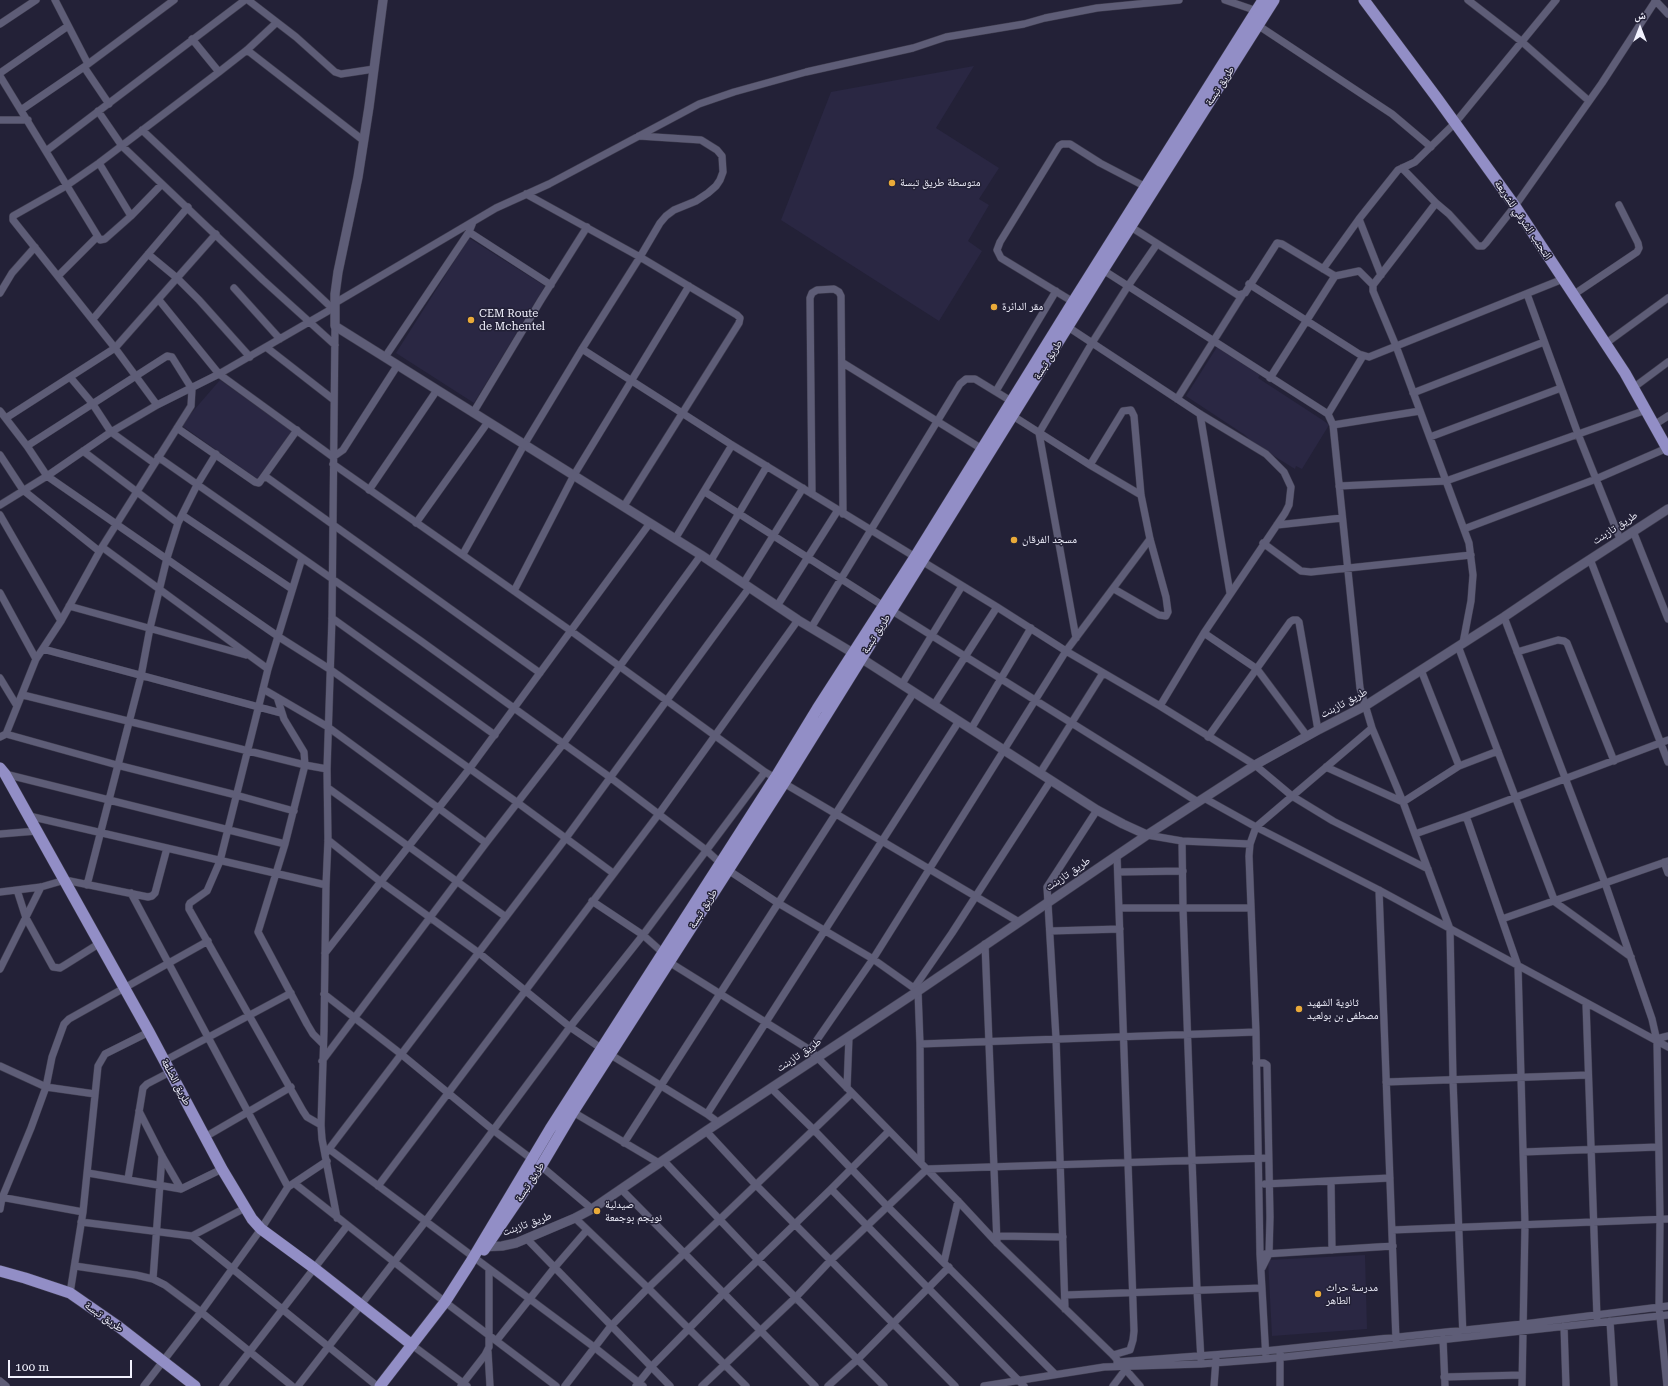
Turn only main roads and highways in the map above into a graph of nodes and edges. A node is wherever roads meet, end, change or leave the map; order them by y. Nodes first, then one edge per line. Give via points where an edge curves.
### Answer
1 (1263, 0) edge
2 (1274, 0) edge
3 (1364, 0) edge
4 (1243, 42) junction
5 (1211, 92) junction
6 (1077, 304) junction
7 (1668, 449) edge
8 (919, 559) junction
9 (3, 771) edge
10 (724, 867) junction
11 (606, 1052) junction
12 (536, 1162) junction
13 (0, 1271) edge
14 (412, 1345) junction
15 (195, 1386) edge
16 (378, 1386) edge

1 - 4 main road, طريق تبسة
2 - 4 main road, طريق تبسة via 1259,26
3 - 7 main road, التجنب الشرقي للشريعة via 1515,206 1606,344
4 - 5 main road, طريق تبسة
5 - 6 main road, طريق تبسة via 1146,187
5 - 6 main road, طريق تبسة via 1131,227
6 - 8 main road, طريق تبسة via 1011,401
6 - 8 main road, طريق تبسة via 1068,327 1013,416
8 - 10 main road, طريق تبسة
9 - 14 main road, طريق الضلعة via 245,1208 261,1229
10 - 11 main road, طريق تبسة via 669,962
10 - 11 main road, طريق تبسة via 662,952
11 - 12 main road, طريق تبسة
11 - 12 main road, طريق تبسة via 573,1112
12 - 14 main road, طريق تبسة via 483,1247
13 - 15 main road, طريق تبسة via 70,1294 119,1327
14 - 16 main road, طريق تبسة

